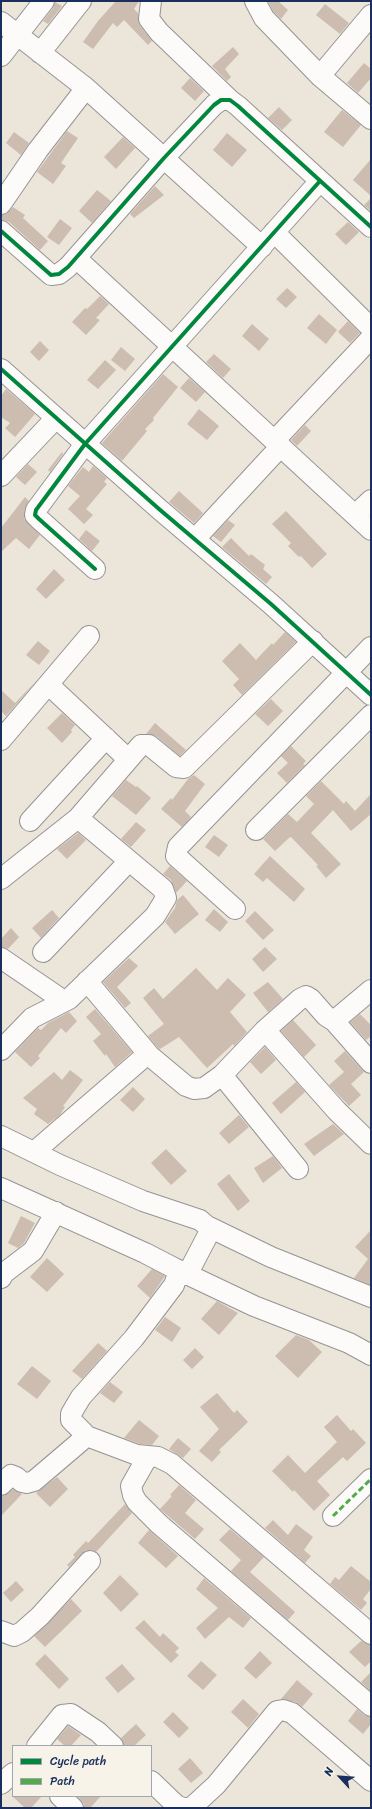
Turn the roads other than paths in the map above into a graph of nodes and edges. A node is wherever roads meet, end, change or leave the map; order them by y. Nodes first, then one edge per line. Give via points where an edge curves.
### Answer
1 (44, 1) edge
2 (81, 1) edge
3 (151, 1) edge
4 (255, 1) edge
5 (371, 15) edge
6 (1, 22) edge
7 (17, 35) junction
8 (40, 52) junction
9 (1, 56) edge
10 (320, 76) junction
11 (86, 88) junction
12 (230, 100) junction
13 (371, 119) edge
14 (164, 158) junction
15 (320, 181) junction
16 (1, 204) edge
17 (371, 227) edge
18 (1, 231) edge
19 (268, 240) junction
20 (76, 258) junction
21 (371, 328) edge
22 (371, 338) edge
23 (172, 347) junction
24 (1, 369) edge
25 (56, 418) junction
26 (278, 443) junction
27 (85, 444) junction
28 (1, 476) edge
29 (371, 500) edge
30 (355, 515) junction
31 (371, 530) edge
32 (195, 539) junction
33 (95, 569) dead end
34 (89, 636) dead end
35 (313, 641) junction
36 (371, 647) edge
37 (348, 672) junction
38 (49, 685) junction
39 (371, 695) edge
40 (371, 715) edge
41 (106, 738) junction
42 (1, 740) edge
43 (128, 759) junction
44 (78, 818) junction
45 (30, 821) dead end
46 (256, 830) dead end
47 (128, 861) junction
48 (1, 880) edge
49 (235, 909) dead end
50 (43, 952) dead end
51 (1, 958) edge
52 (87, 981) junction
53 (371, 990) edge
54 (64, 1001) junction
55 (334, 1021) junction
56 (264, 1030) junction
57 (1, 1050) edge
58 (150, 1056) junction
59 (371, 1063) edge
60 (222, 1075) junction
61 (1, 1136) edge
62 (371, 1144) edge
63 (34, 1152) junction
64 (298, 1169) dead end
65 (1, 1188) edge
66 (56, 1212) junction
67 (208, 1228) junction
68 (187, 1268) junction
69 (1, 1278) edge
70 (371, 1297) edge
71 (371, 1355) edge
72 (84, 1435) junction
73 (148, 1456) junction
74 (371, 1479) edge
75 (1, 1485) edge
76 (333, 1516) dead end
77 (90, 1561) dead end
78 (1, 1631) edge
79 (371, 1634) edge
80 (371, 1706) edge
81 (38, 1745) edge
82 (112, 1745) edge
83 (12, 1775) edge
84 (152, 1782) edge
85 (371, 1782) edge
86 (1, 1784) edge
87 (61, 1797) edge
88 (73, 1808) edge
89 (185, 1808) edge

1 - 7 street
2 - 8 street
3 - 12 street via 149,19 159,32
4 - 10 street via 264,18
5 - 10 street
6 - 7 street
7 - 8 street
7 - 9 street
8 - 11 street
10 - 13 street
11 - 14 street
11 - 16 street via 38,150
12 - 14 street via 221,100 214,105
12 - 15 street
14 - 19 street
14 - 20 street
15 - 17 street
15 - 19 street
18 - 20 street via 51,275 59,274
19 - 21 street
19 - 23 street
20 - 23 street
22 - 26 street
23 - 26 street
23 - 27 street
24 - 25 street
25 - 27 street
25 - 28 street
26 - 30 street
26 - 32 street
27 - 32 street
27 - 33 street via 38,506 35,515
29 - 30 street
30 - 31 street
32 - 35 street
34 - 38 street
35 - 37 street
35 - 43 street via 184,768 176,767 149,745 141,745
36 - 37 street
37 - 39 street
37 - 49 street via 178,847 176,856
38 - 41 street
38 - 42 street
40 - 46 street
41 - 43 street
41 - 45 street
43 - 44 street
44 - 47 street
44 - 48 street
47 - 50 street
47 - 52 street via 163,889 166,898 155,916
51 - 54 street
52 - 54 street
52 - 58 street
53 - 55 street
54 - 57 street via 32,1018
55 - 56 street via 306,996
55 - 59 street
56 - 60 street
56 - 62 street via 337,1111
58 - 60 street via 186,1086 204,1088
58 - 63 street via 136,1063
60 - 64 street
61 - 63 street
63 - 67 street via 143,1201 200,1220
65 - 66 street
66 - 68 street via 145,1253
66 - 69 street via 33,1251
67 - 68 street
67 - 70 street via 271,1257
68 - 71 street via 261,1309
68 - 72 street via 134,1338 81,1397 71,1414 71,1420
72 - 73 street via 137,1455
72 - 75 street via 81,1441 34,1481 28,1483 11,1476
73 - 79 street via 172,1464
73 - 80 street via 131,1486 132,1495 137,1502 159,1524
74 - 76 street
77 - 78 street via 22,1632 14,1636
81 - 82 street via 62,1715 71,1714
83 - 86 street
84 - 89 street via 176,1805
85 - 89 street via 292,1713 284,1710 277,1711 216,1785 192,1807
87 - 88 street

